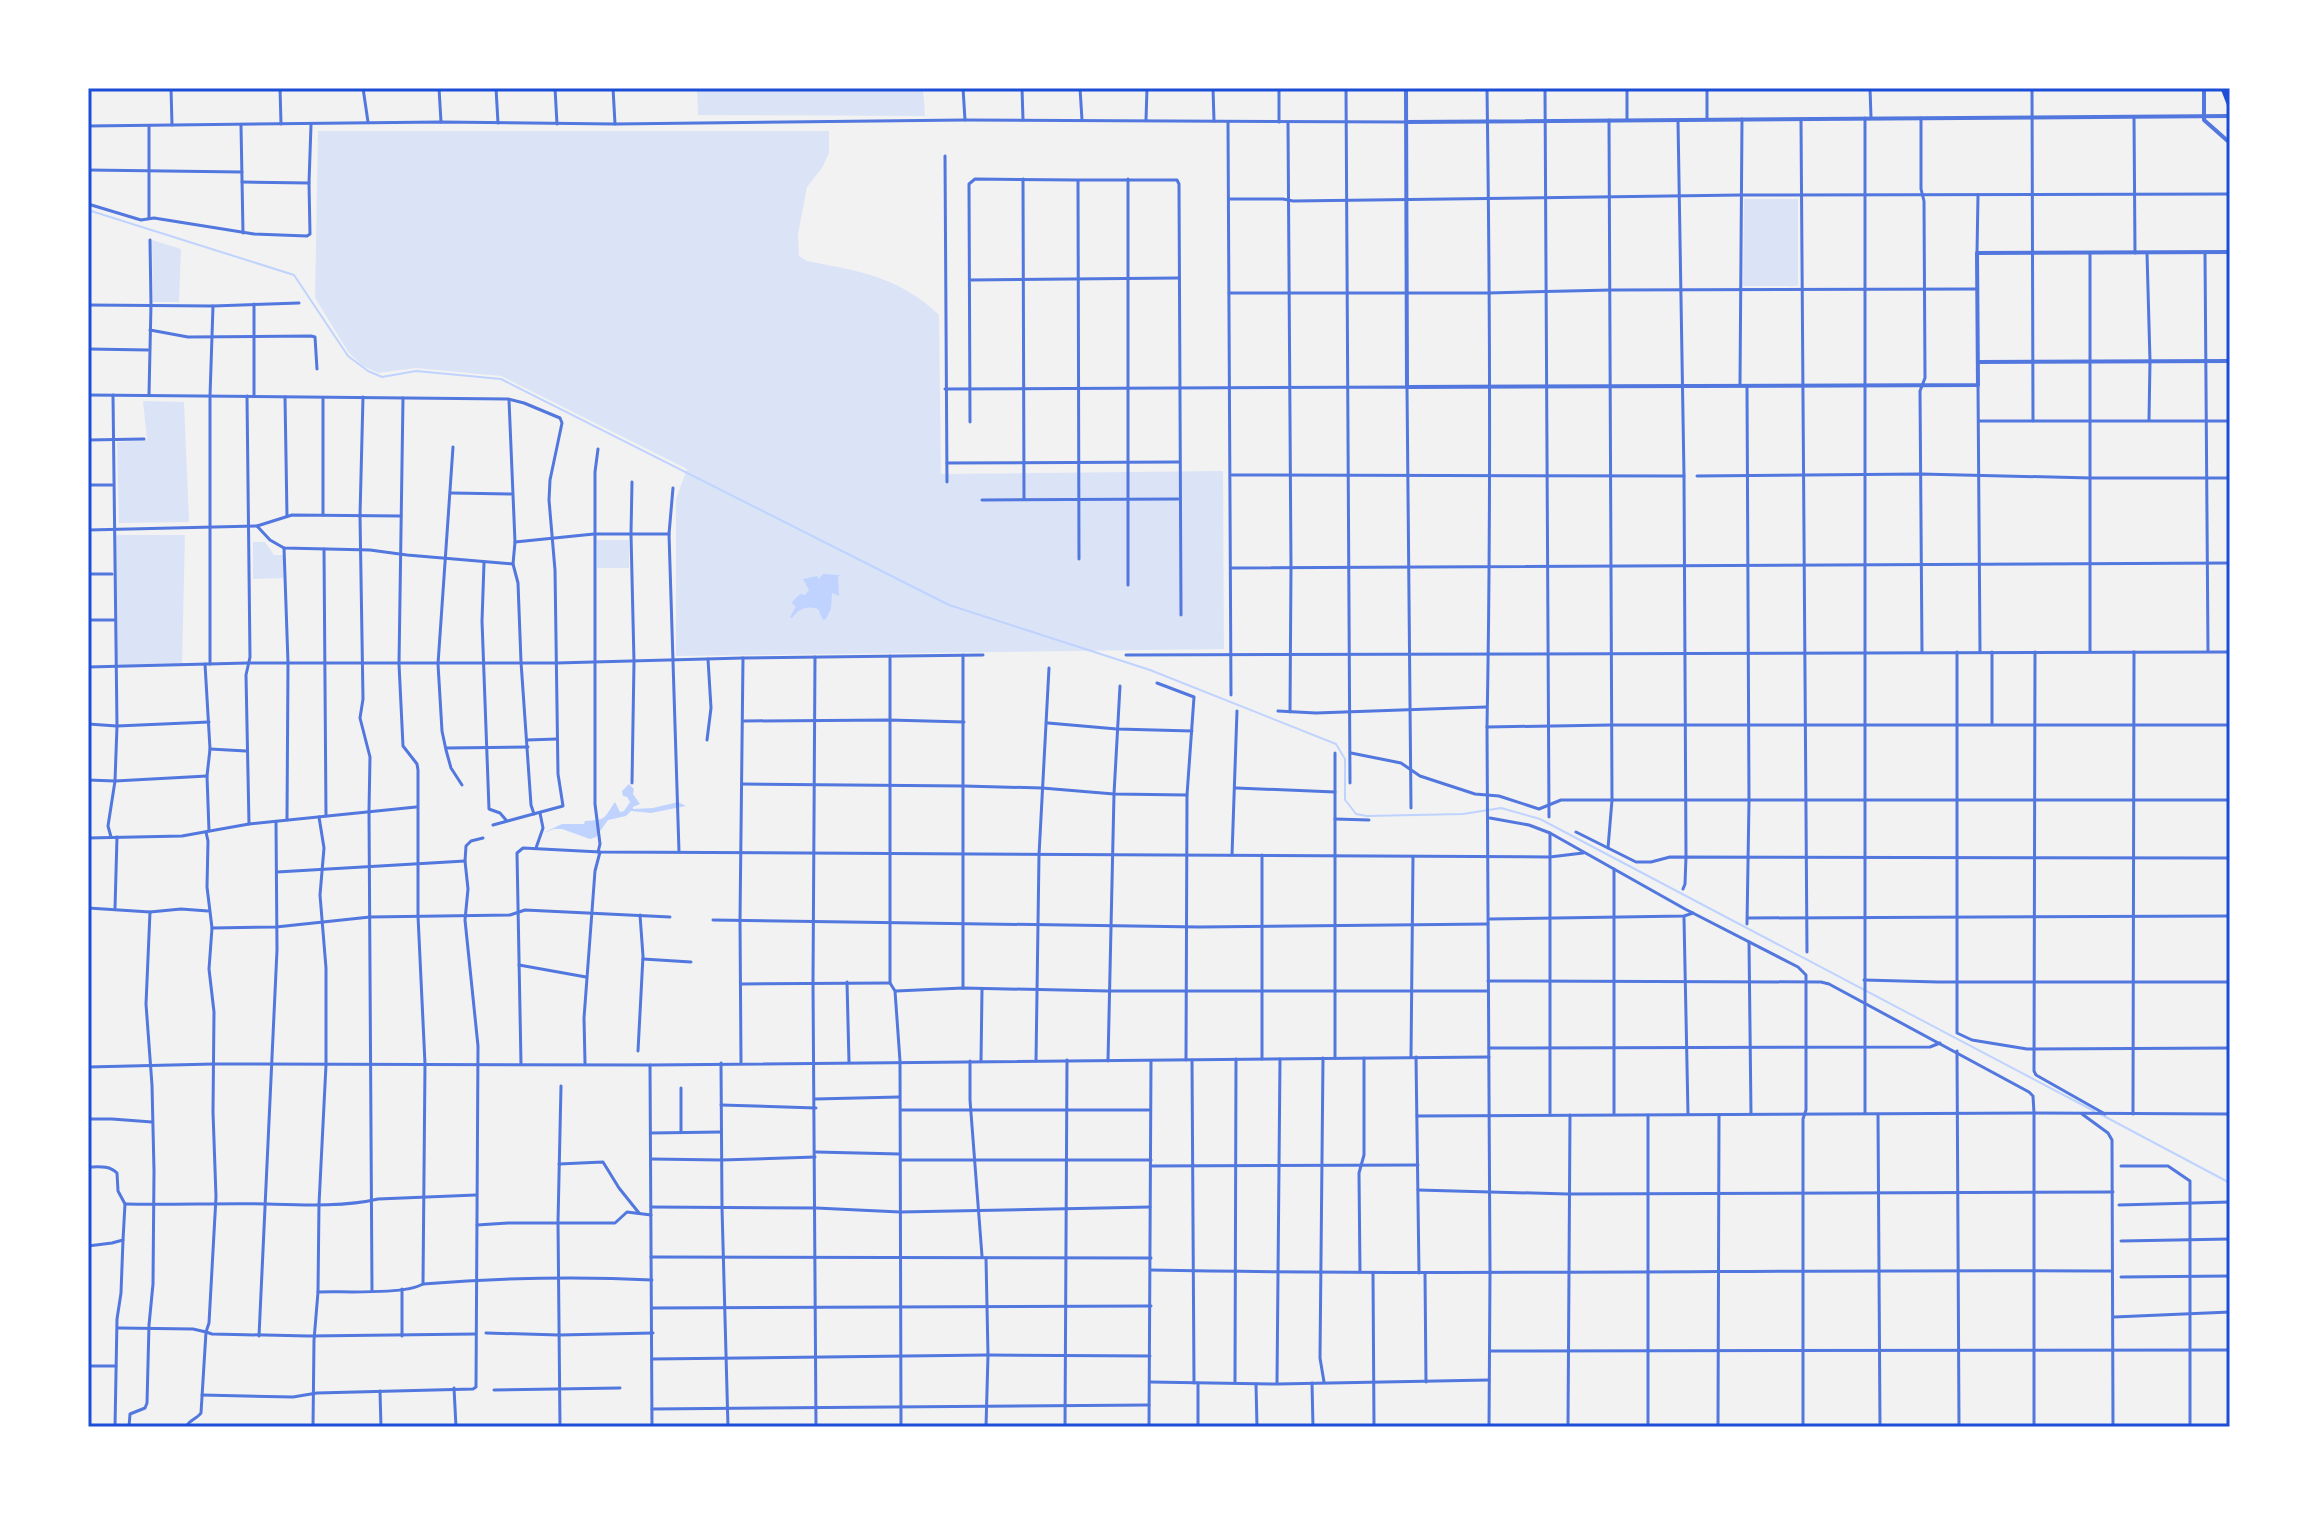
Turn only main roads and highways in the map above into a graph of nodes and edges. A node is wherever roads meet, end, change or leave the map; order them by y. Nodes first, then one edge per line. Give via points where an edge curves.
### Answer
1 (2225, 88) edge
2 (2230, 106) edge

1 - 2 highway

